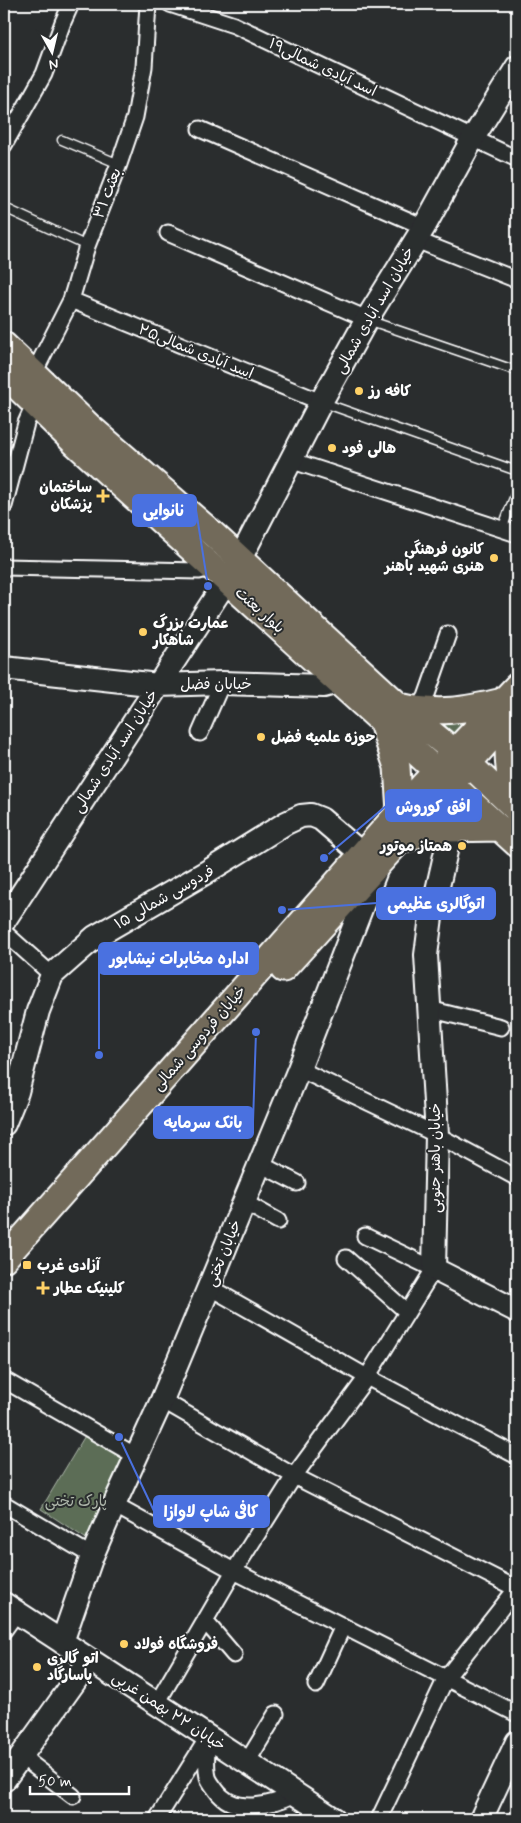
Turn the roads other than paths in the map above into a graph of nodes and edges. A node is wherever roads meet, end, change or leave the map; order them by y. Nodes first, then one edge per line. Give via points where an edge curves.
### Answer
1 (72, 4) edge
2 (148, 4) edge
3 (170, 4) edge
4 (517, 67) edge
5 (200, 129) dead end
6 (473, 138) junction
7 (62, 140) dead end
8 (4, 145) edge
9 (517, 159) edge
10 (119, 164) junction
11 (7, 209) dead end
12 (168, 233) dead end
13 (420, 233) junction
14 (87, 246) junction
15 (517, 280) edge
16 (72, 300) junction
17 (367, 320) junction
18 (4, 345) edge
19 (517, 371) edge
20 (34, 373) junction
21 (4, 374) edge
22 (321, 402) junction
23 (35, 403) junction
24 (83, 435) junction
25 (290, 460) junction
26 (517, 472) edge
27 (517, 490) edge
28 (4, 506) edge
29 (502, 529) junction
30 (517, 534) edge
31 (240, 558) junction
32 (4, 567) edge
33 (220, 574) junction
34 (448, 634) dead end
35 (4, 668) edge
36 (348, 680) junction
37 (222, 683) junction
38 (158, 685) junction
39 (512, 702) edge
40 (399, 713) junction
41 (200, 733) dead end
42 (462, 758) junction
43 (444, 777) junction
44 (517, 810) edge
45 (400, 811) junction
46 (509, 836) edge
47 (449, 838) dead end
48 (398, 842) junction
49 (371, 858) junction
50 (4, 921) edge
51 (4, 932) edge
52 (52, 974) junction
53 (429, 1009) junction
54 (501, 1027) dead end
55 (299, 1069) junction
56 (4, 1124) edge
57 (437, 1135) junction
58 (260, 1164) junction
59 (517, 1178) edge
60 (297, 1183) dead end
61 (244, 1202) junction
62 (278, 1221) dead end
63 (365, 1236) dead end
64 (346, 1258) dead end
65 (4, 1259) edge
66 (434, 1269) junction
67 (4, 1279) edge
68 (209, 1288) junction
69 (517, 1311) edge
70 (407, 1312) junction
71 (367, 1377) junction
72 (4, 1380) edge
73 (162, 1400) junction
74 (136, 1456) junction
75 (517, 1456) edge
76 (294, 1476) junction
77 (4, 1504) edge
78 (114, 1504) junction
79 (92, 1556) junction
80 (234, 1571) junction
81 (517, 1588) edge
82 (10, 1608) edge
83 (205, 1621) junction
84 (343, 1626) junction
85 (4, 1630) edge
86 (62, 1642) junction
87 (234, 1655) dead end
88 (90, 1660) junction
89 (446, 1678) junction
90 (316, 1685) dead end
91 (157, 1703) junction
92 (276, 1714) dead end
93 (517, 1714) edge
94 (208, 1737) junction
95 (517, 1742) edge
96 (21, 1756) junction
97 (247, 1762) junction
98 (4, 1780) edge
99 (295, 1794) junction
100 (73, 1796) dead end
101 (331, 1818) edge
102 (157, 1819) edge
103 (379, 1819) edge
104 (481, 1819) edge

1 - 8 street via 44,74
2 - 10 street, بعثت ۳۱ via 144,67 135,117
3 - 6 street, اسد آبادی شمالی۱۹ via 234,25
4 - 6 street, خیابان اسد آبادی شمالی
5 - 13 street
6 - 9 street, اسد آبادی شمالی۱۹
6 - 13 street, خیابان اسد آبادی شمالی
7 - 10 lane
10 - 14 street, بعثت ۳۱
11 - 14 lane
12 - 17 street
13 - 15 street
13 - 17 street, خیابان اسد آبادی شمالی
14 - 16 street, بعثت ۳۱
16 - 20 street, بعثت ۳۱
16 - 22 street, اسد آبادی شمالی۲۵
17 - 19 lane
17 - 22 street, خیابان اسد آبادی شمالی
18 - 20 main road, بلوار بعثت
20 - 24 main road, بلوار بعثت
21 - 23 main road, بلوار بعثت
22 - 25 street, خیابان اسد آبادی شمالی
22 - 26 lane
23 - 24 main road, بلوار بعثت
23 - 28 street via 26,422
24 - 31 main road, بلوار بعثت
24 - 33 main road, بلوار بعثت
25 - 29 street
25 - 31 street, خیابان اسد آبادی شمالی
27 - 29 lane
29 - 30 street
31 - 36 main road, بلوار بعثت
32 - 33 street
33 - 36 main road, بلوار بعثت
33 - 38 street, خیابان اسد آبادی شمالی
34 - 40 street via 426,697
35 - 38 street, خیابان فضل
36 - 37 street, خیابان فضل via 324,686
36 - 40 main road, بلوار بعثت
37 - 38 street, خیابان فضل
37 - 41 street
38 - 50 street, خیابان اسد آبادی شمالی
39 - 40 main road via 440,712
39 - 42 main road
39 - 44 main road via 507,739 509,772
40 - 42 main road, بلوار بعثت
40 - 43 main road, بلوار بعثت
40 - 45 main road via 397,767
42 - 43 main road
42 - 44 main road, بلوار بعثت
43 - 45 main road, خیابان فردوسی شمالی
43 - 46 main road, بلوار بعثت
43 - 48 main road, خیابان فردوسی شمالی
45 - 49 main road, خیابان فردوسی شمالی
46 - 48 main road via 444,829
47 - 53 street, خیابان باهنر جنوبی via 426,955
48 - 49 main road, خیابان فردوسی شمالی
49 - 52 street, فردوسی شمالی ۱۵ via 321,819 306,815 295,818 95,937
49 - 55 street, خیابان تختی
49 - 65 main road, خیابان فردوسی شمالی
49 - 67 main road, خیابان فردوسی شمالی
51 - 52 street
52 - 56 street, فردوسی شمالی ۱۵ via 38,1011 17,1092
53 - 54 street
53 - 57 street, خیابان باهنر جنوبی
55 - 57 street
55 - 58 street, خیابان تختی
57 - 59 street
57 - 66 street, خیابان باهنر جنوبی
58 - 60 street
58 - 61 street, خیابان تختی
61 - 62 street
61 - 68 street, خیابان تختی
63 - 66 street
64 - 70 street
66 - 69 street
66 - 70 street
68 - 71 street
68 - 73 street, خیابان تختی
70 - 71 street
71 - 75 street
71 - 76 street
72 - 74 street
73 - 74 street, خیابان تختی
73 - 76 street
74 - 78 street, خیابان تختی
76 - 80 street
76 - 81 street
77 - 79 street
78 - 79 street, خیابان تختی
78 - 80 street
79 - 86 street, خیابان تختی
80 - 83 street
80 - 84 street
81 - 89 street
82 - 85 street
82 - 86 street, خیابان ۲۲ بهمن غربی
83 - 87 street
83 - 91 street
84 - 89 street
84 - 90 street
86 - 88 street, خیابان ۲۲ بهمن غربی
88 - 91 street, خیابان ۲۲ بهمن غربی
88 - 96 street
89 - 93 street
89 - 103 street
91 - 94 street, خیابان ۲۲ بهمن غربی
92 - 97 street
94 - 97 street, خیابان ۲۲ بهمن غربی
94 - 99 street via 208,1778 220,1795 237,1806 262,1806
94 - 102 street
95 - 104 street
96 - 98 street
96 - 100 street
97 - 99 street, خیابان ۲۲ بهمن غربی
99 - 101 street, خیابان ۲۲ بهمن غربی

